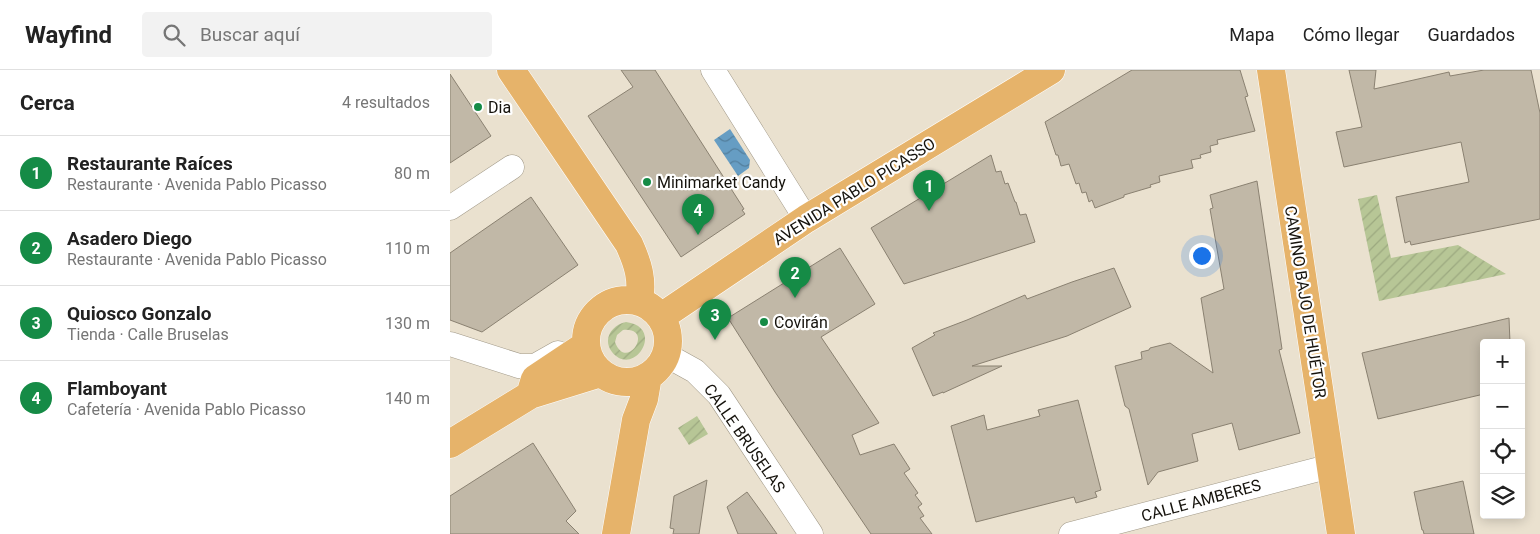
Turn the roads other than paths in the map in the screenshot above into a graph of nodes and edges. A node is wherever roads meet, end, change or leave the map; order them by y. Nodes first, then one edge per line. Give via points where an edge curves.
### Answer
1 (511, 70) edge
2 (713, 70) edge
3 (1051, 70) edge
4 (1271, 70) edge
5 (512, 167) dead end
6 (450, 208) edge
7 (806, 220) junction
8 (650, 309) junction
9 (450, 344) edge
10 (580, 349) junction
11 (666, 356) junction
12 (600, 373) junction
13 (648, 376) junction
14 (530, 395) junction
15 (450, 444) edge
16 (1331, 466) junction
17 (616, 534) edge
18 (811, 534) edge
19 (1071, 534) edge
20 (1341, 534) edge

1 - 8 main road via 629,244 639,269 641,292
2 - 7 street
3 - 7 main road, AVENIDA PABLO PICASSO
4 - 16 main road, CAMINO BAJO DE HUÉTOR
5 - 6 street
7 - 8 main road, AVENIDA PABLO PICASSO
8 - 10 main road via 627,300 606,305 597,312 588,327
8 - 11 main road via 668,334
9 - 10 street via 519,366 535,366 560,351
10 - 12 main road
10 - 14 main road via 535,379
11 - 13 main road
11 - 18 street, CALLE BRUSELAS via 695,370 718,395
12 - 13 main road via 623,382
12 - 14 main road
13 - 17 main road via 636,420
14 - 15 main road
16 - 19 street, CALLE AMBERES
16 - 20 main road, CAMINO BAJO DE HUÉTOR

